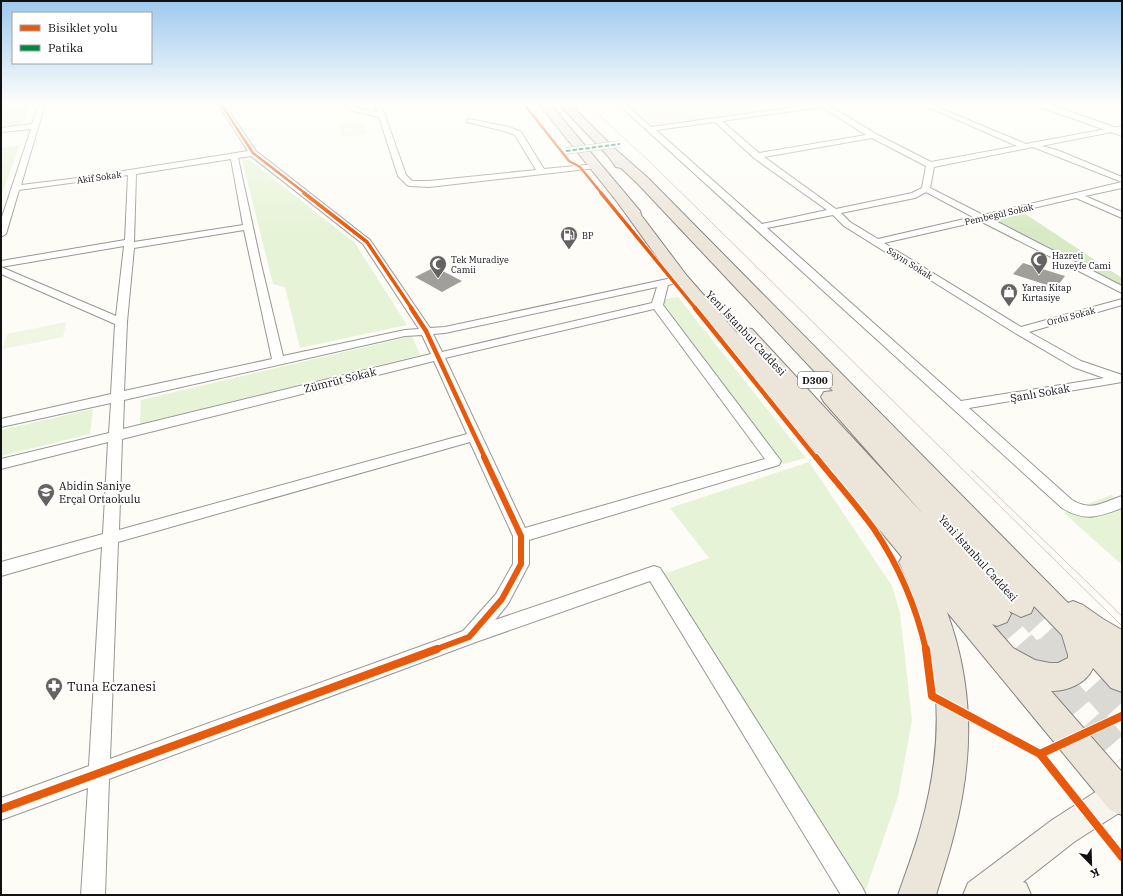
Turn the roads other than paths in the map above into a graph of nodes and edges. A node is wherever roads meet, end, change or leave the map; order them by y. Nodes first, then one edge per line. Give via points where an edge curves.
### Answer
1 (29, 146) edge
2 (248, 146) edge
3 (392, 146) edge
4 (525, 146) edge
5 (579, 146) edge
6 (613, 146) edge
7 (669, 146) edge
8 (746, 146) edge
9 (817, 146) edge
10 (893, 146) edge
11 (1027, 146) edge
12 (1037, 146) edge
13 (1030, 147) junction
14 (615, 148) junction
15 (566, 151) dead end
16 (253, 153) junction
17 (234, 156) junction
18 (757, 156) junction
19 (930, 165) junction
20 (596, 166) junction
21 (541, 171) junction
22 (132, 172) junction
23 (1122, 180) edge
24 (1122, 185) edge
25 (15, 188) junction
26 (926, 189) junction
27 (1078, 196) junction
28 (626, 203) junction
29 (834, 211) junction
30 (1122, 216) edge
31 (982, 218) junction
32 (248, 227) junction
33 (760, 227) junction
34 (1, 234) edge
35 (876, 242) junction
36 (129, 244) junction
37 (1, 264) edge
38 (1, 270) edge
39 (672, 281) junction
40 (1122, 290) edge
41 (657, 304) junction
42 (1120, 305) edge
43 (121, 322) junction
44 (426, 331) junction
45 (1019, 331) junction
46 (438, 356) junction
47 (278, 360) junction
48 (1121, 378) edge
49 (118, 397) junction
50 (958, 406) junction
51 (1, 423) edge
52 (116, 436) junction
53 (475, 436) junction
54 (1, 464) edge
55 (1122, 502) edge
56 (896, 532) junction
57 (521, 536) junction
58 (111, 538) junction
59 (1014, 567) junction
60 (1, 569) edge
61 (1021, 605) tunnel mouth
62 (997, 614) tunnel mouth
63 (1072, 627) junction
64 (469, 637) junction
65 (1122, 645) edge
66 (996, 650) junction
67 (1122, 678) edge
68 (100, 772) junction
69 (1121, 795) edge
70 (1, 809) edge
71 (93, 895) edge
72 (854, 895) edge
73 (917, 895) edge
74 (981, 895) edge
75 (1014, 895) edge

1 - 25 street
2 - 16 street
3 - 21 street via 402,176 410,183 429,184
4 - 21 street
5 - 20 highway, Yeni İstanbul Caddesi / D300
6 - 14 highway, Yeni İstanbul Caddesi / D300
7 - 33 street
8 - 18 street, Sayın Sokak
9 - 18 street
10 - 19 street
11 - 13 street
12 - 13 street
13 - 19 street
13 - 23 street via 1054,152
14 - 15 street, bridge
14 - 59 highway via 643,181
14 - 61 highway, Yeni İstanbul Caddesi / D300 via 633,181
16 - 17 street, Akif Sokak
16 - 44 street via 368,242
17 - 22 street, Akif Sokak
17 - 32 street
18 - 29 street, Sayın Sokak
19 - 26 street
20 - 21 street
20 - 28 highway, Yeni İstanbul Caddesi / D300
22 - 25 street, Akif Sokak
22 - 36 street
24 - 27 street, Pembegül Sokak
25 - 34 street
26 - 29 street via 915,195
26 - 31 street
27 - 30 street
27 - 31 street, Pembegül Sokak
28 - 39 highway
28 - 62 highway, Yeni İstanbul Caddesi / D300 via 818,412
29 - 33 street
29 - 35 street, Sayın Sokak via 847,224
31 - 35 street, Pembegül Sokak
31 - 40 street
32 - 36 street
32 - 47 street
33 - 50 street
35 - 45 street, Sayın Sokak
36 - 37 street
36 - 43 street
38 - 43 street
39 - 41 street
39 - 44 street via 445,330
39 - 56 highway
41 - 46 street, Zümrüt Sokak
41 - 57 street via 774,461
42 - 45 street, Ordu Sokak
43 - 49 street
44 - 46 street
44 - 47 street via 405,333
45 - 48 street, Sayın Sokak via 1077,364
46 - 52 street, Zümrüt Sokak
46 - 53 street
47 - 49 street
48 - 50 street, Şanlı Sokak
49 - 51 street
49 - 52 street
50 - 55 street via 1075,510 1084,513 1095,512
52 - 54 street, Zümrüt Sokak
52 - 58 street
53 - 57 street
53 - 58 street
56 - 66 highway
56 - 73 highway via 920,577 937,621 950,674 952,707 953,737 945,794 938,827
57 - 64 street via 521,564 502,600
58 - 60 street
58 - 68 street
59 - 63 highway
59 - 65 highway via 1093,628
63 - 66 highway via 1082,653 1082,663 1068,676 1057,678 1036,674
63 - 67 highway
64 - 68 street
64 - 72 street via 654,573
66 - 69 highway
68 - 70 street
68 - 71 street
69 - 74 main road via 1063,831
74 - 75 main road via 999,892

